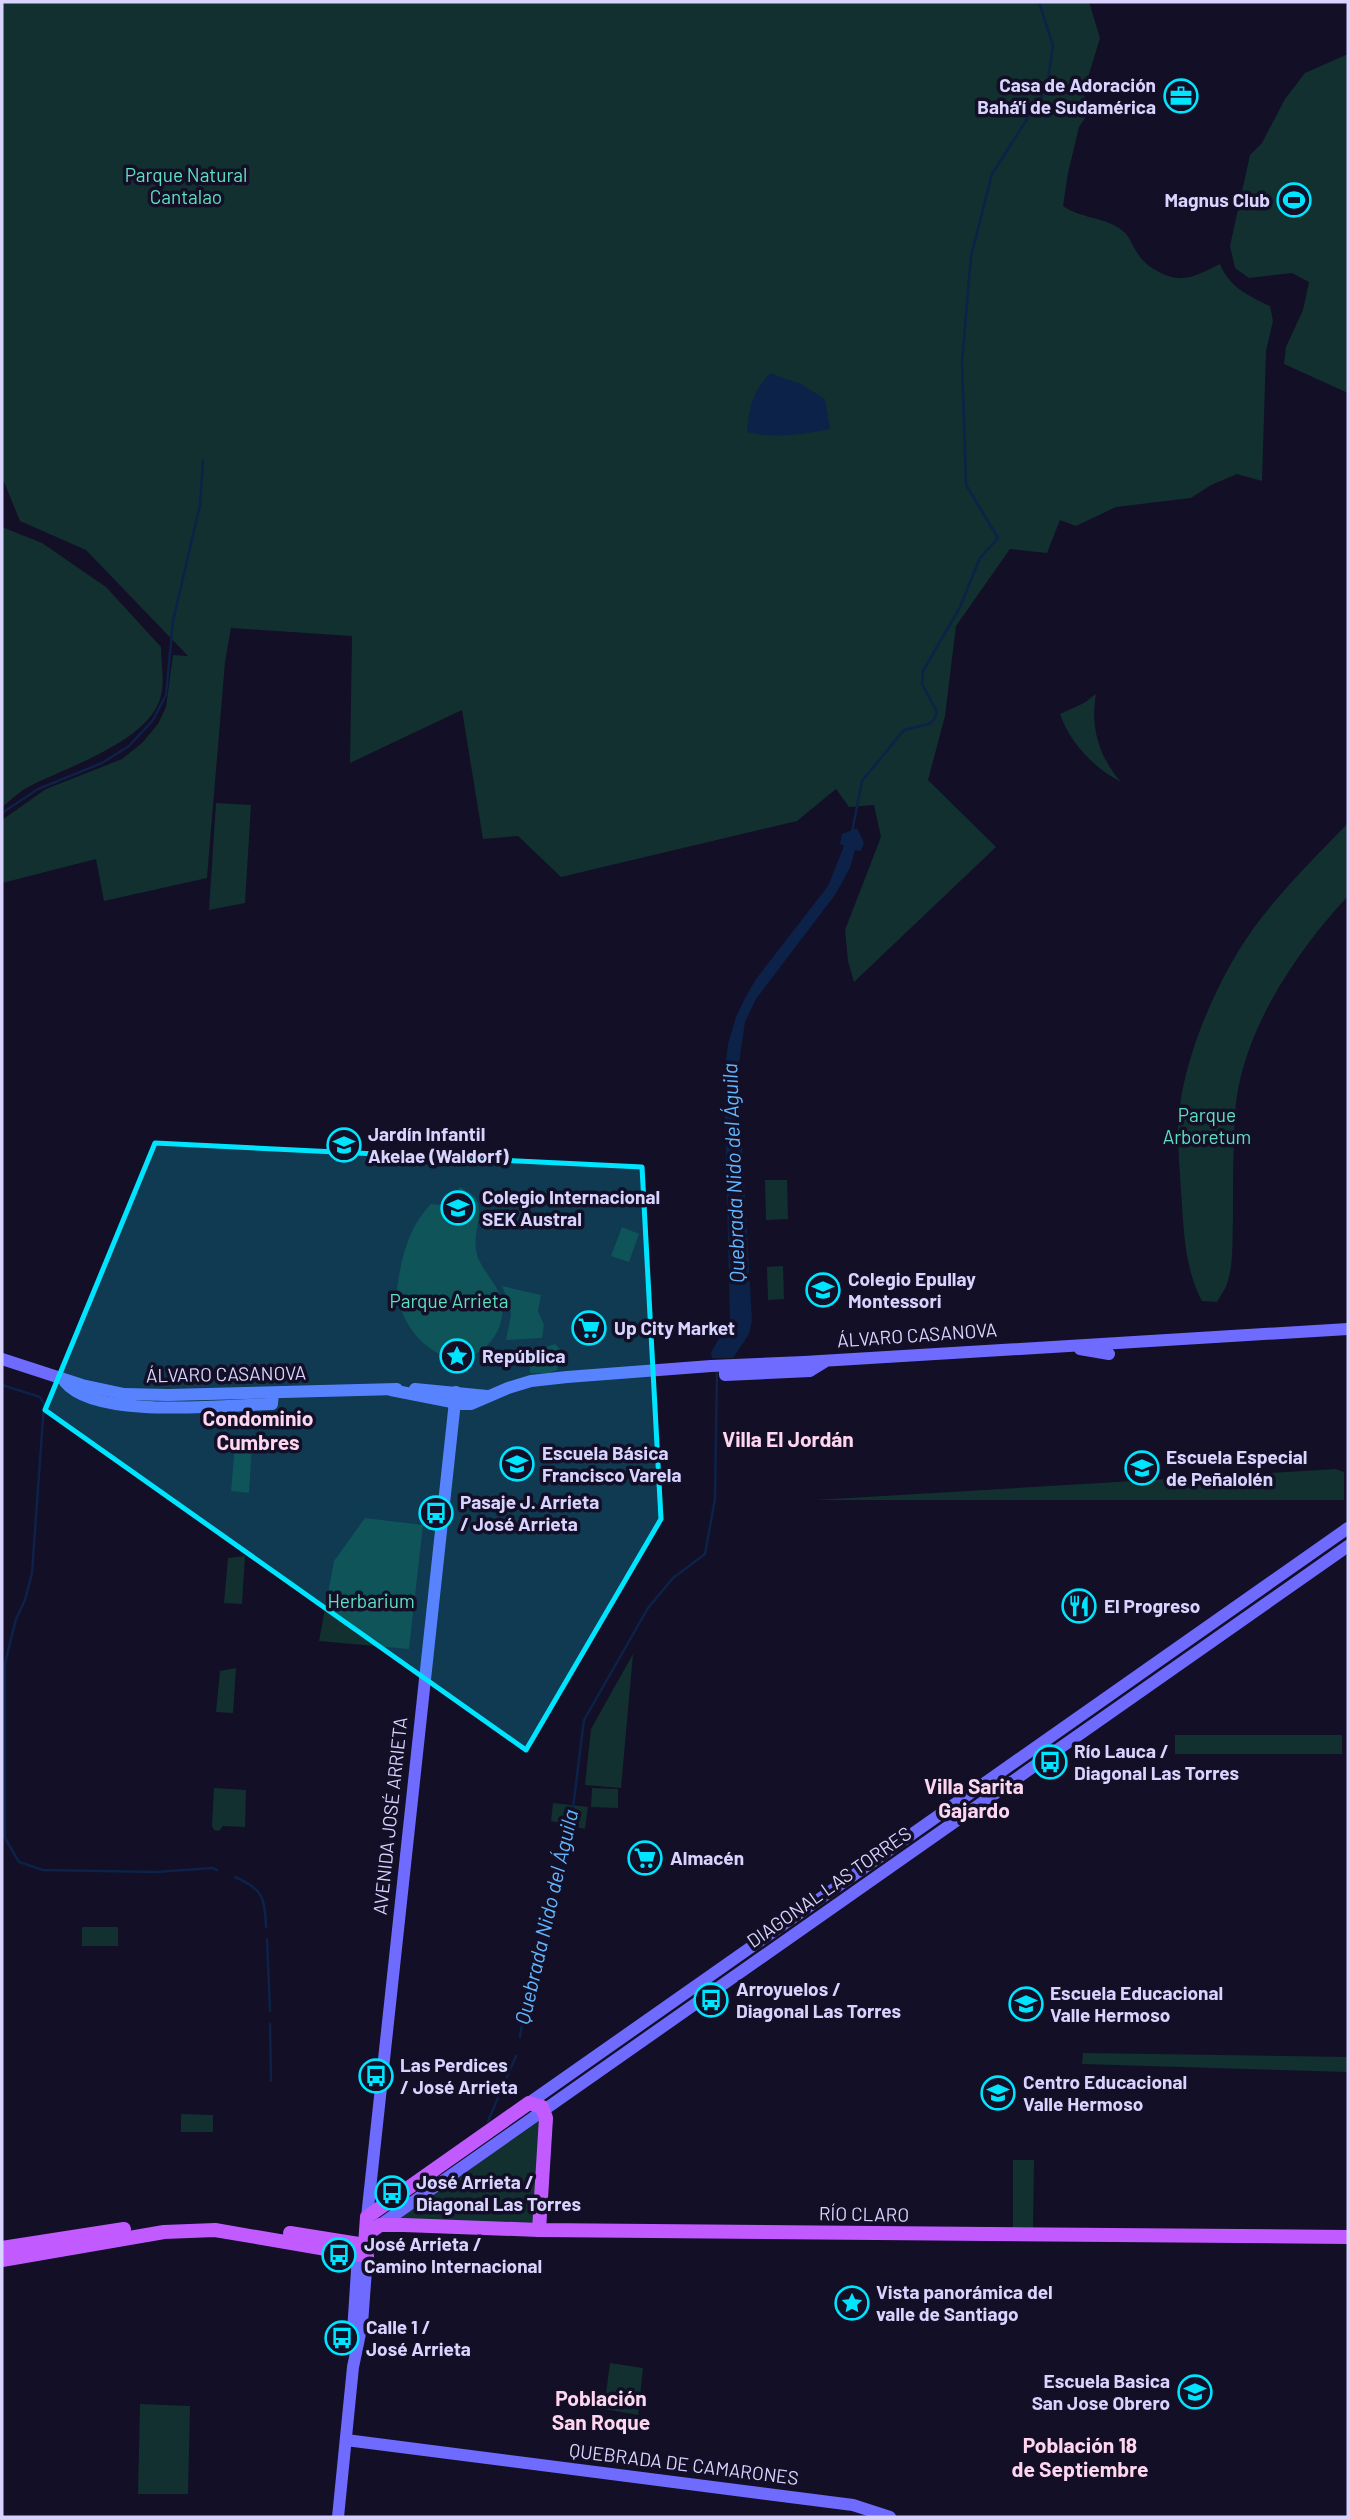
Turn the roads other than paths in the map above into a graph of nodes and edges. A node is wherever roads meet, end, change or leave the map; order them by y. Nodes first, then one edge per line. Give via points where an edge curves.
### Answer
1 (1348, 1329) edge
2 (1059, 1345) junction
3 (1109, 1354) dead end
4 (2, 1359) edge
5 (827, 1361) junction
6 (720, 1368) junction
7 (455, 1398) junction
8 (1348, 1528) edge
9 (1348, 1546) edge
10 (529, 2103) junction
11 (545, 2111) junction
12 (367, 2217) junction
13 (380, 2225) junction
14 (539, 2230) junction
15 (1348, 2237) edge
16 (2, 2248) edge
17 (364, 2248) junction
18 (2, 2260) edge
19 (346, 2440) junction
20 (338, 2517) edge
21 (890, 2517) edge

1 - 2 street, ÁLVARO CASANOVA
2 - 3 street
2 - 5 street, ÁLVARO CASANOVA
4 - 7 street, ÁLVARO CASANOVA via 63,1379 80,1395 125,1405 169,1407 431,1389
5 - 6 street, ÁLVARO CASANOVA
5 - 6 street, ÁLVARO CASANOVA via 810,1371
6 - 7 street, ÁLVARO CASANOVA via 531,1381 491,1396
7 - 12 street, AVENIDA JOSÉ ARRIETA
8 - 10 street, DIAGONAL LAS TORRES
9 - 11 street, DIAGONAL LAS TORRES
10 - 11 main road
10 - 12 main road, DIAGONAL LAS TORRES
11 - 13 street, DIAGONAL LAS TORRES
11 - 14 main road
12 - 17 main road, AVENIDA JOSÉ ARRIETA
13 - 14 main road, RÍO CLARO
13 - 17 main road, DIAGONAL LAS TORRES
14 - 15 main road, RÍO CLARO
16 - 17 main road via 190,2221
17 - 18 main road via 191,2230
17 - 19 street, AVENIDA JOSÉ ARRIETA via 352,2338
19 - 20 street, AVENIDA JOSÉ ARRIETA
19 - 21 street, QUEBRADA DE CAMARONES via 853,2505

